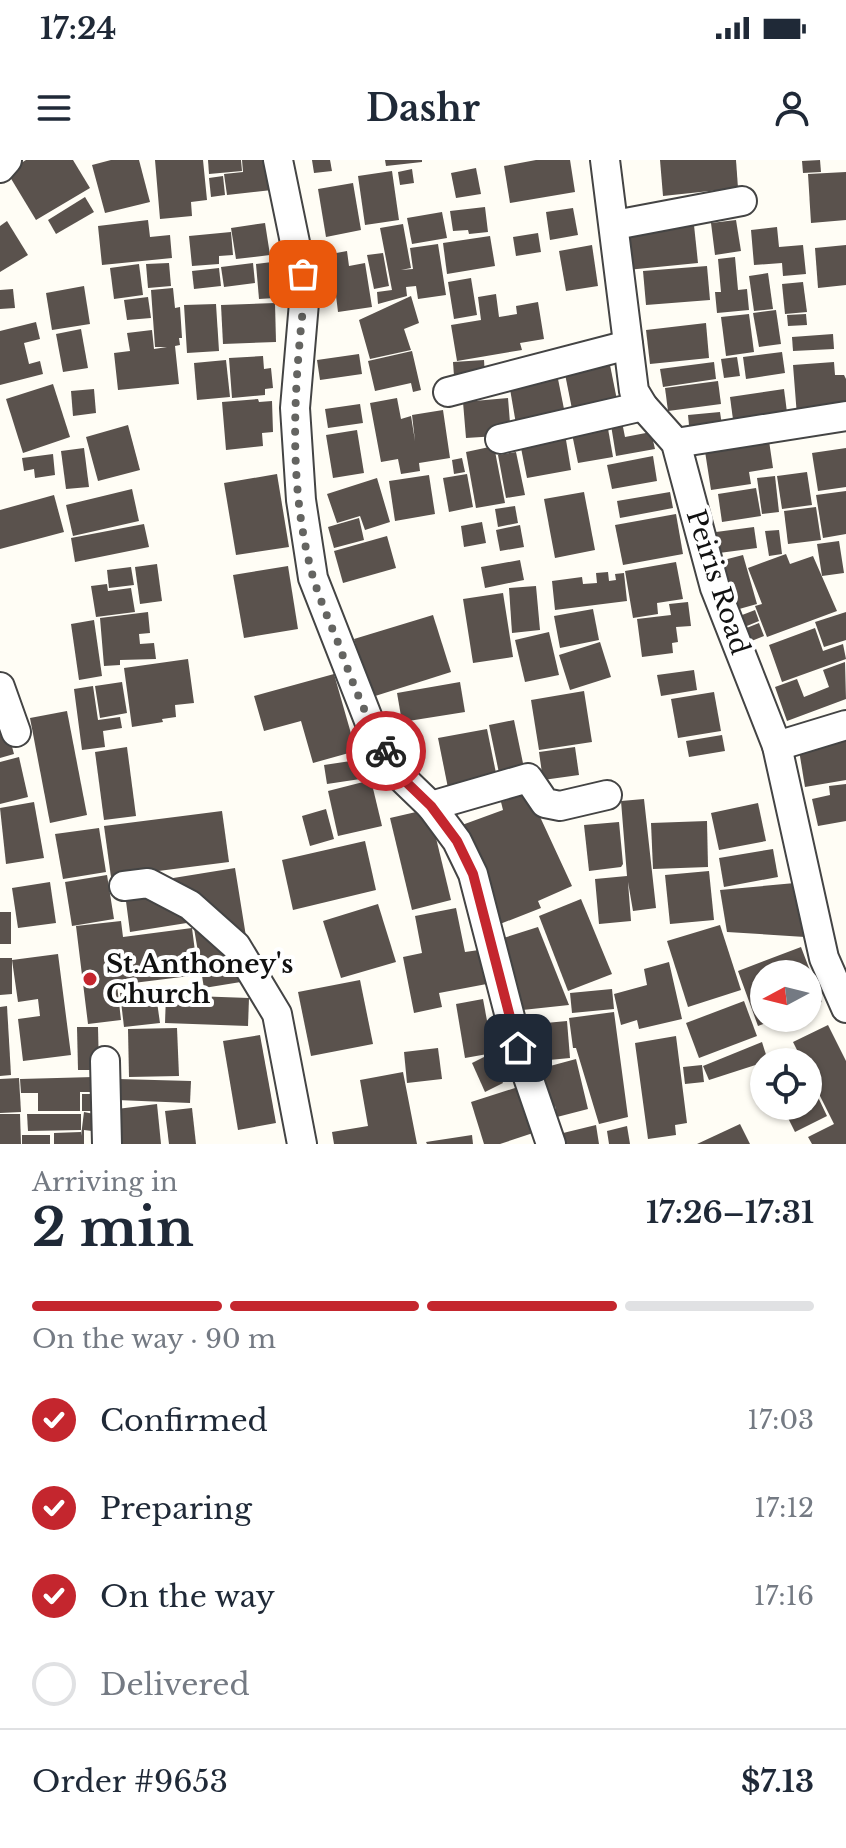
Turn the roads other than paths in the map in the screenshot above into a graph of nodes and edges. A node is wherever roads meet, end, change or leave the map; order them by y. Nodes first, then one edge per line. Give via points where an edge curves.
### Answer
1 (7, 160) edge
2 (278, 160) edge
3 (605, 160) edge
4 (0, 168) edge
5 (742, 201) dead end
6 (615, 225) junction
7 (628, 345) junction
8 (448, 392) dead end
9 (643, 406) junction
10 (846, 416) edge
11 (500, 439) dead end
12 (676, 443) junction
13 (0, 687) edge
14 (846, 725) edge
15 (16, 732) dead end
16 (777, 746) junction
17 (607, 795) dead end
18 (431, 806) junction
19 (124, 886) dead end
20 (846, 1008) edge
21 (105, 1061) dead end
22 (107, 1144) edge
23 (302, 1144) edge
24 (551, 1144) edge

1 - 4 street
2 - 18 street via 305,291 295,408 298,478 313,578 371,726 403,779
3 - 6 street, Peiris Road
5 - 6 street
6 - 7 street, Peiris Road
7 - 8 street
7 - 9 street, Peiris Road via 634,391
9 - 11 street
9 - 12 street, Peiris Road
10 - 12 street
12 - 16 street, Peiris Road via 715,588
13 - 15 street
14 - 16 street
16 - 20 street, Peiris Road via 824,958
17 - 18 street via 560,806 545,803 528,778
18 - 24 street via 473,874 518,1048
19 - 23 street via 148,883 190,905 236,946 277,1014
21 - 22 street

